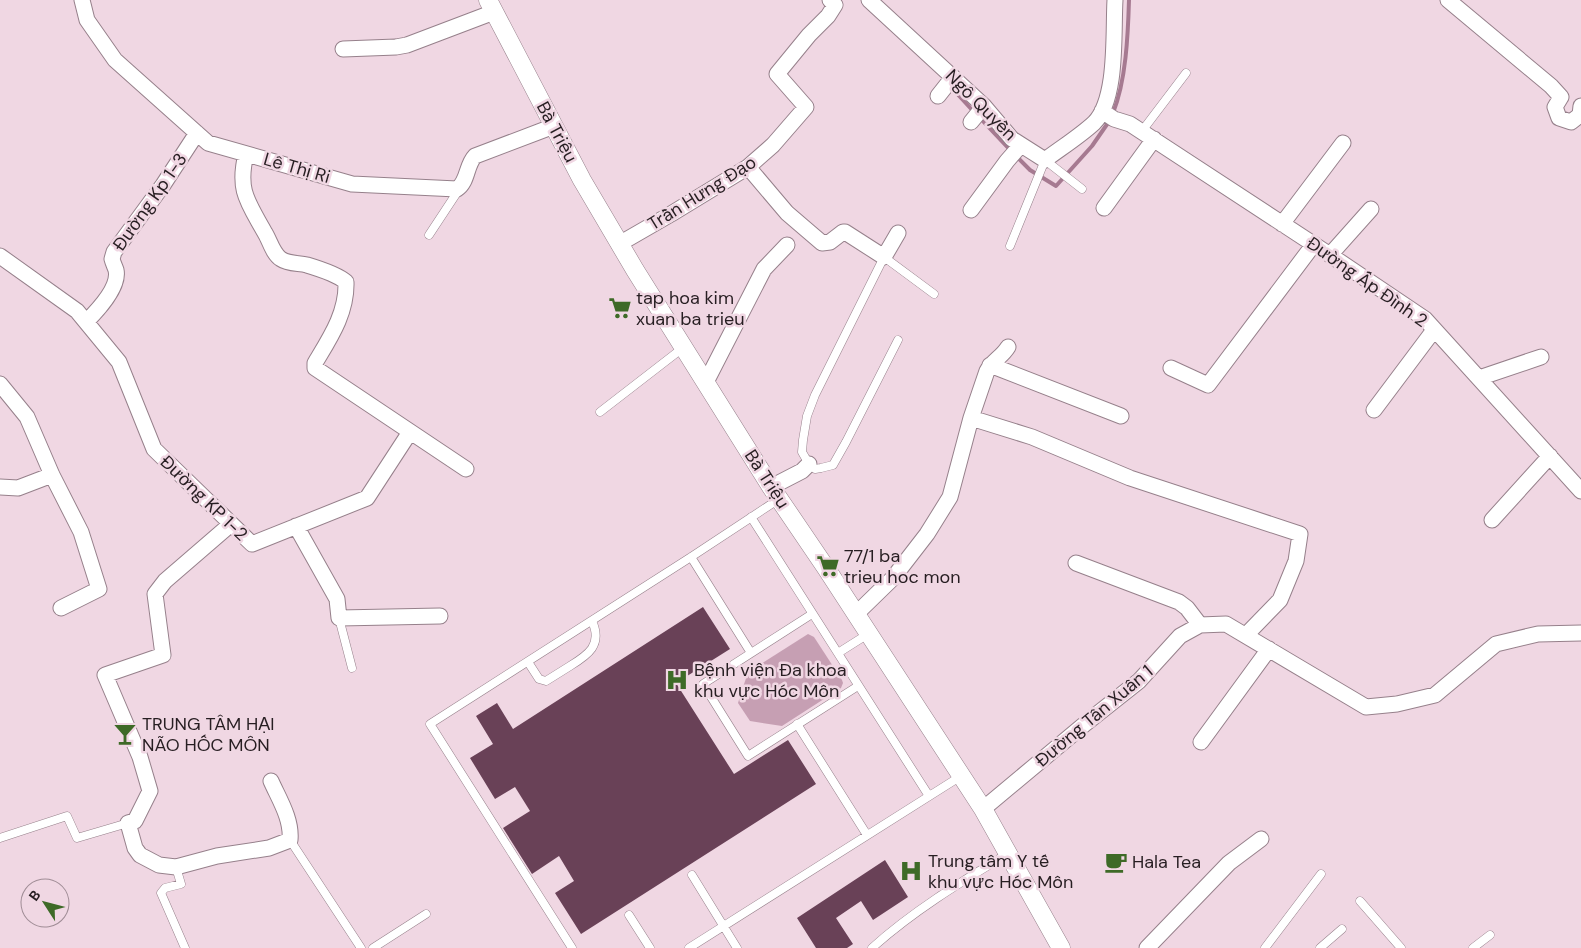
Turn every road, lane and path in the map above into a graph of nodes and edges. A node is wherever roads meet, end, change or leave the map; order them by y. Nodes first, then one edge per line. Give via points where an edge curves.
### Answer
1 (82, 0) edge
2 (830, 0) edge
3 (869, 0) edge
4 (1448, 0) edge
5 (1112, 2) edge
6 (491, 6) edge
7 (343, 49) dead end
8 (1186, 73) dead end
9 (1561, 97) junction
10 (1581, 104) edge
11 (983, 107) junction
12 (1109, 116) junction
13 (971, 122) dead end
14 (554, 126) junction
15 (197, 133) junction
16 (1148, 135) junction
17 (1344, 143) dead end
18 (1020, 147) junction
19 (246, 154) junction
20 (1045, 160) junction
21 (748, 167) junction
22 (460, 188) junction
23 (1082, 188) dead end
24 (1104, 208) dead end
25 (1371, 209) dead end
26 (971, 210) dead end
27 (1282, 224) junction
28 (898, 233) dead end
29 (429, 235) dead end
30 (619, 244) junction
31 (1314, 244) junction
32 (787, 245) dead end
33 (1010, 246) dead end
34 (1330, 255) junction
35 (0, 256) edge
36 (884, 257) junction
37 (934, 294) dead end
38 (86, 322) junction
39 (1434, 330) junction
40 (898, 340) dead end
41 (684, 348) junction
42 (1008, 348) dead end
43 (1541, 357) dead end
44 (990, 365) junction
45 (1171, 368) dead end
46 (1479, 378) junction
47 (706, 382) junction
48 (0, 384) edge
49 (1374, 410) dead end
50 (600, 412) dead end
51 (1121, 416) dead end
52 (972, 418) junction
53 (410, 432) junction
54 (1550, 456) junction
55 (809, 464) junction
56 (466, 468) dead end
57 (52, 475) junction
58 (0, 487) edge
59 (1581, 491) edge
60 (775, 493) junction
61 (751, 517) junction
62 (1492, 520) dead end
63 (230, 524) junction
64 (296, 526) junction
65 (691, 558) junction
66 (1076, 563) dead end
67 (60, 608) dead end
68 (812, 614) junction
69 (856, 614) junction
70 (440, 616) dead end
71 (340, 618) junction
72 (592, 621) junction
73 (1200, 625) junction
74 (1581, 633) edge
75 (868, 634) junction
76 (1246, 635) junction
77 (1269, 649) junction
78 (752, 653) junction
79 (838, 653) junction
80 (528, 662) junction
81 (352, 668) dead end
82 (858, 686) junction
83 (797, 724) junction
84 (1200, 742) dead end
85 (961, 776) junction
86 (271, 781) dead end
87 (929, 796) junction
88 (983, 809) junction
89 (128, 823) junction
90 (867, 835) junction
91 (0, 838) edge
92 (1261, 839) dead end
93 (290, 840) junction
94 (1007, 854) junction
95 (176, 867) junction
96 (1321, 874) dead end
97 (692, 875) dead end
98 (1360, 901) dead end
99 (426, 914) dead end
100 (629, 915) dead end
101 (724, 926) junction
102 (1342, 929) dead end
103 (1490, 935) dead end
104 (186, 948) edge
105 (361, 948) edge
106 (373, 948) edge
107 (572, 948) edge
108 (650, 948) edge
109 (689, 948) edge
110 (737, 948) edge
111 (872, 948) edge
112 (1061, 948) edge
113 (1147, 948) edge
114 (1265, 948) edge
115 (1320, 948) edge
116 (1401, 948) edge
117 (1473, 948) edge

1 - 15 street, Lê Thị Ri via 87,20 115,60
2 - 21 street, Trần Hưng Đạo via 834,5 828,16 777,74 806,107 773,145
3 - 11 street, Ngô Quyền via 946,86
4 - 9 street
5 - 12 street via 1114,44
6 - 7 street via 407,45
6 - 14 street, Bà Triệu
8 - 16 lane
9 - 10 street via 1572,95
9 - 10 street via 1555,107 1559,118 1571,122 1580,115
11 - 13 street
11 - 18 street, Ngô Quyền
12 - 16 street, Đường Ấp Đình 2
12 - 20 street via 1095,122
14 - 22 street via 475,156
14 - 30 street, Bà Triệu
15 - 19 street, Lê Thị Ri via 208,143
15 - 38 street, Đường Kp 1-3 via 114,252 116,280 106,301
16 - 24 street
16 - 27 street, Đường Ấp Đình 2
17 - 27 street
18 - 20 street, Ngô Quyền
18 - 26 street
19 - 22 street, Lê Thị Ri via 352,184
19 - 53 street via 242,174 245,195 278,257 346,282 338,323 314,368
20 - 23 lane
20 - 33 lane
21 - 30 street, Trần Hưng Đạo
21 - 36 street via 787,213 819,241 825,244 845,232
22 - 29 lane
25 - 34 street
27 - 31 street, Đường Ấp Đình 2
28 - 36 street
30 - 41 street, Bà Triệu
31 - 34 street, Đường Ấp Đình 2
31 - 45 street via 1208,385
32 - 47 street via 764,269
34 - 39 street, Đường Ấp Đình 2 via 1425,319
35 - 38 street, Đường KP 1-2 via 77,311
36 - 37 lane
36 - 55 lane via 809,409 802,452
38 - 63 street, Đường KP 1-2 via 119,362 154,450
39 - 46 street, Đường Ấp Đình 2
39 - 49 street
40 - 55 lane via 833,465 816,468
41 - 47 street, Bà Triệu
41 - 50 lane
42 - 44 street
43 - 46 street
44 - 51 street
44 - 52 street
46 - 54 street, Đường Ấp Đình 2
47 - 60 street, Bà Triệu
48 - 57 street via 27,416
52 - 69 street via 950,497 893,578
52 - 76 street via 1032,437 1130,478 1300,534 1296,562 1280,600
53 - 56 street
53 - 64 street via 367,498
54 - 59 street, Đường Ấp Đình 2
54 - 62 street
55 - 60 street
57 - 58 street via 18,488
57 - 67 street via 82,532 99,589
60 - 61 lane
60 - 69 street, Bà Triệu
61 - 65 lane
61 - 68 lane
63 - 64 street, Đường KP 1-2 via 252,544
63 - 89 street via 154,594 162,655 106,675 140,757 150,791 135,821
64 - 71 street via 337,599
65 - 72 lane
65 - 78 lane
66 - 73 street via 1179,602
68 - 78 lane
68 - 79 lane
69 - 75 street, Bà Triệu
70 - 71 street
71 - 81 lane
72 - 80 lane
72 - 80 lane via 595,627 593,647 546,681 539,680
73 - 76 street, Đường Tân Xuân 1 via 1226,624
73 - 88 street, Đường Tân Xuân 1 via 1180,636 1139,681
74 - 77 street, Đường Tân Xuân 1 via 1538,634 1496,644 1435,695 1366,707
75 - 79 lane
75 - 85 street, Bà Triệu
76 - 77 street, Đường Tân Xuân 1
77 - 84 street
78 - 83 lane via 703,684 748,756
79 - 82 lane
80 - 107 lane via 430,724
82 - 83 lane
82 - 87 lane
83 - 90 lane
85 - 87 lane
85 - 88 street, Bà Triệu
86 - 93 street via 287,817
87 - 90 lane
88 - 94 street, Bà Triệu
89 - 91 lane via 77,838 66,816
89 - 95 street via 140,855 159,866
90 - 101 lane
92 - 113 street via 1229,863
93 - 95 street via 269,848 217,856
93 - 105 lane
94 - 111 lane via 958,884
94 - 112 street, Bà Triệu
95 - 104 lane via 181,884 165,888 161,893
96 - 114 lane
97 - 101 lane
98 - 116 lane
99 - 106 lane
100 - 108 lane
101 - 109 lane
101 - 110 lane
102 - 115 lane
103 - 117 lane

